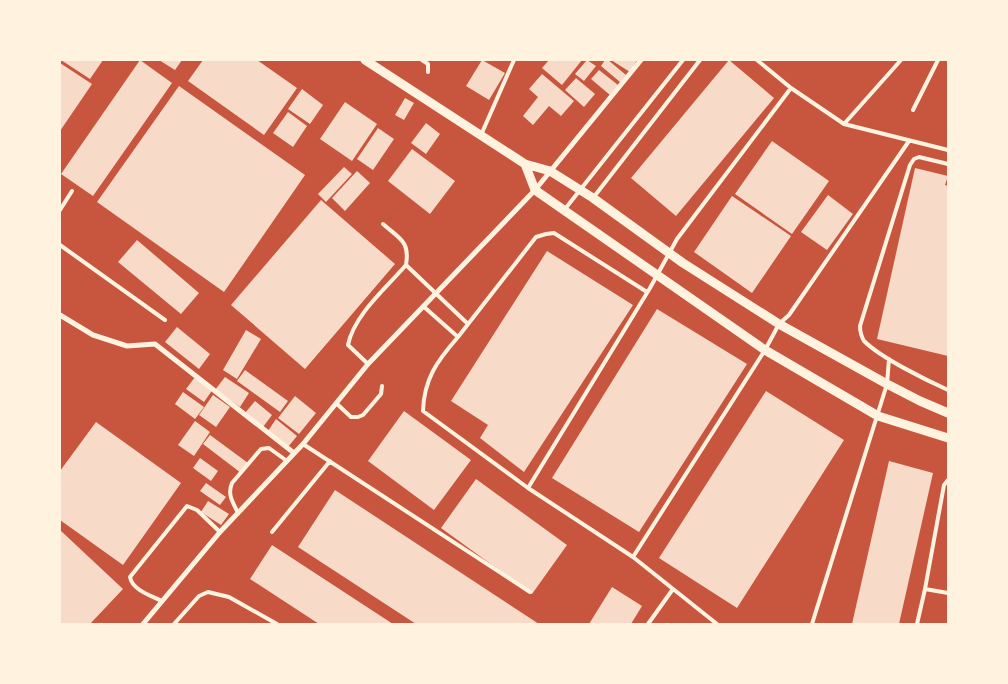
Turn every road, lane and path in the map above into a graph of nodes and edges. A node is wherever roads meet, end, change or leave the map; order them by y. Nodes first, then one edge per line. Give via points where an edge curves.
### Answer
1 (365, 60) edge
2 (422, 60) edge
3 (514, 60) edge
4 (641, 60) edge
5 (683, 60) edge
6 (700, 60) edge
7 (757, 60) edge
8 (901, 60) edge
9 (938, 60) edge
10 (377, 63) edge
11 (428, 72) dead end
12 (791, 88) junction
13 (913, 110) dead end
14 (844, 124) junction
15 (481, 135) junction
16 (909, 141) junction
17 (948, 150) edge
18 (525, 164) junction
19 (948, 164) edge
20 (550, 171) junction
21 (534, 190) junction
22 (579, 190) junction
23 (72, 191) dead end
24 (592, 198) junction
25 (60, 210) edge
26 (564, 210) junction
27 (383, 224) dead end
28 (60, 245) edge
29 (669, 253) junction
30 (406, 265) junction
31 (657, 274) junction
32 (647, 292) junction
33 (436, 293) junction
34 (423, 306) junction
35 (60, 315) edge
36 (165, 320) dead end
37 (468, 324) junction
38 (779, 324) junction
39 (458, 337) junction
40 (765, 350) junction
41 (889, 359) junction
42 (368, 364) junction
43 (887, 384) junction
44 (382, 386) dead end
45 (948, 390) edge
46 (336, 403) junction
47 (948, 413) edge
48 (878, 416) junction
49 (948, 438) edge
50 (303, 444) junction
51 (294, 453) junction
52 (287, 461) junction
53 (330, 461) junction
54 (948, 480) edge
55 (528, 488) junction
56 (238, 513) junction
57 (220, 532) junction
58 (272, 532) dead end
59 (633, 557) junction
60 (673, 589) junction
61 (926, 589) junction
62 (530, 592) dead end
63 (948, 593) edge
64 (162, 601) junction
65 (143, 624) edge
66 (174, 624) edge
67 (277, 624) edge
68 (648, 624) edge
69 (717, 624) edge
70 (812, 624) edge
71 (917, 624) edge

1 - 10 street
2 - 11 lane via 428,64
3 - 15 lane
4 - 20 street
5 - 22 lane
6 - 24 lane
7 - 12 lane
8 - 14 lane
9 - 13 lane
10 - 15 street
12 - 14 lane
12 - 29 lane
14 - 16 lane
15 - 18 street
16 - 17 lane
16 - 38 lane via 789,315
18 - 20 street
18 - 21 street
19 - 41 lane via 919,157 910,165 860,326 864,340
20 - 21 street
20 - 22 street
21 - 26 street
21 - 33 street
22 - 24 street
22 - 26 lane
23 - 25 lane
24 - 29 street
26 - 31 street
27 - 30 lane via 406,244
28 - 36 lane
29 - 31 lane
29 - 38 street
30 - 33 lane
30 - 42 lane via 357,321 350,334 348,345
31 - 32 lane
31 - 40 street
32 - 37 lane via 554,233 546,234 532,240
32 - 55 lane
33 - 34 street
33 - 37 lane
34 - 39 lane
34 - 42 street
35 - 51 street via 93,335 127,346 156,344
37 - 39 lane
38 - 40 lane
38 - 43 street
39 - 55 lane via 431,373 423,395 423,412
40 - 48 street
40 - 59 lane
41 - 43 lane
41 - 45 lane
42 - 46 street
43 - 47 street
43 - 48 lane
44 - 46 lane via 381,394 358,417
46 - 50 street
48 - 49 street
48 - 70 lane
50 - 51 street
50 - 53 lane
51 - 52 street
52 - 56 street
52 - 56 lane via 269,448 262,449 232,483 229,494
53 - 58 lane
53 - 62 lane
54 - 61 lane via 944,486
55 - 59 lane
56 - 57 street
57 - 64 street
57 - 64 lane via 197,510 187,506 130,577 139,589
59 - 60 lane
60 - 68 lane
60 - 69 lane
61 - 63 lane
61 - 71 lane
64 - 65 street
66 - 67 lane via 199,596 208,592 229,597

